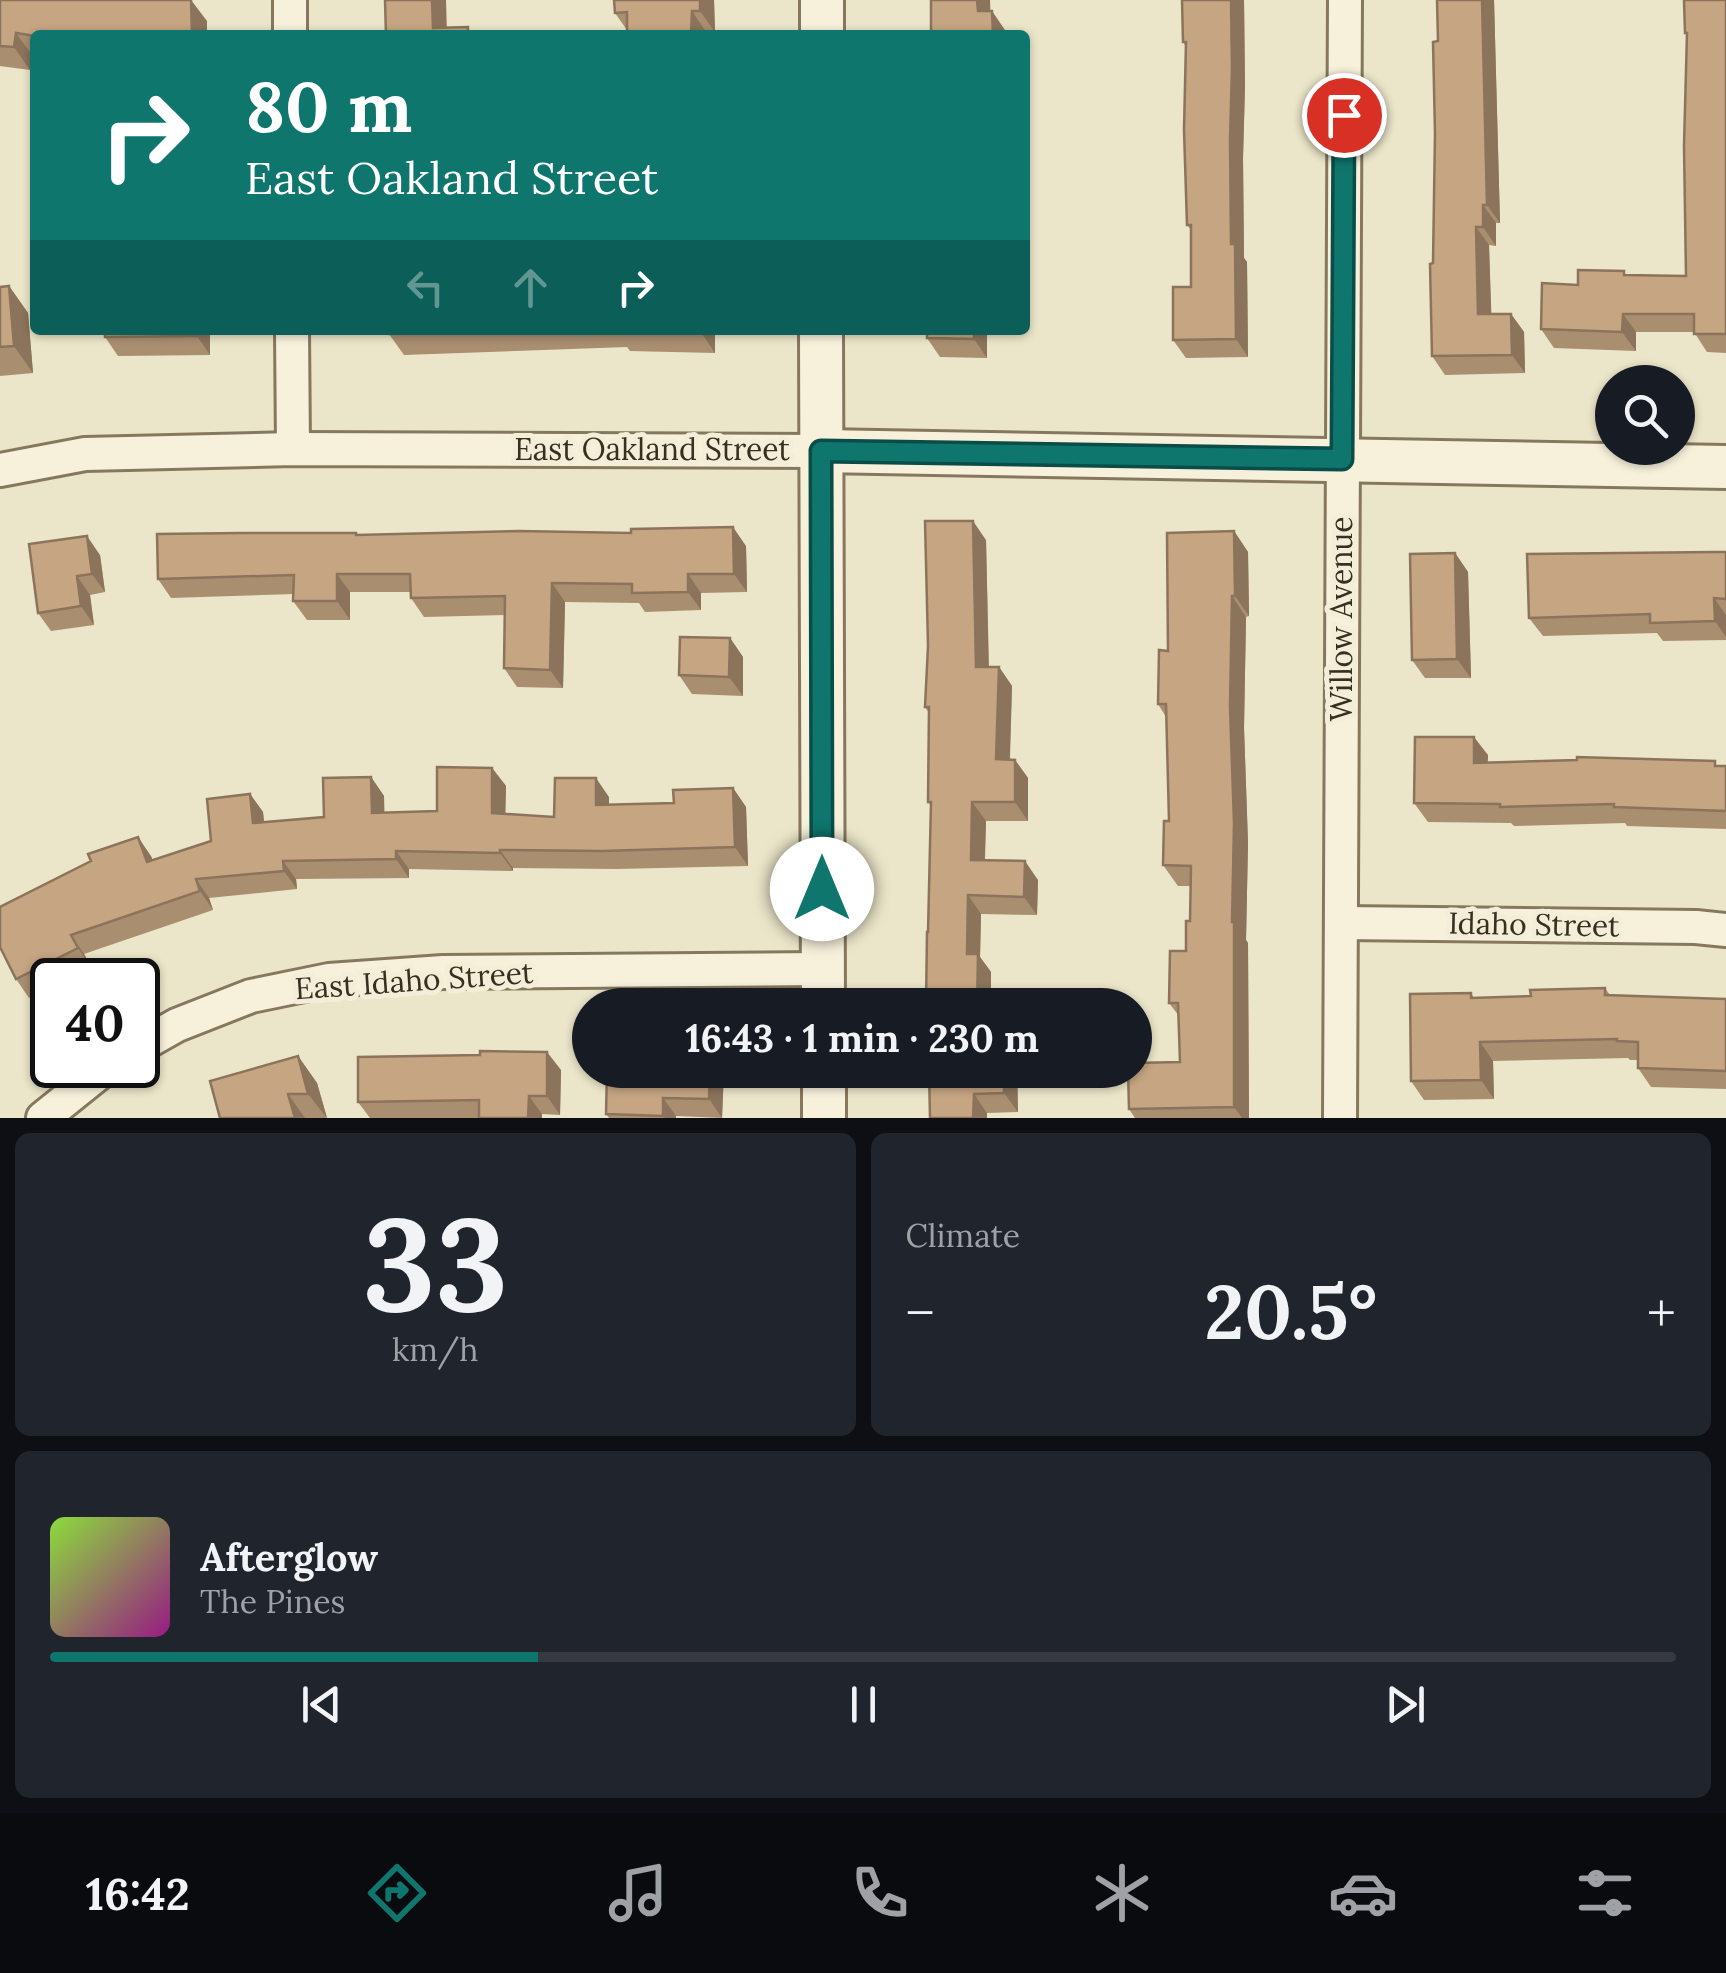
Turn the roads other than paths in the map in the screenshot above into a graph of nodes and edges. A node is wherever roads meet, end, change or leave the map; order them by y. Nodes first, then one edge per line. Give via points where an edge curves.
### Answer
1 (290, 0) edge
2 (822, 0) edge
3 (1345, 0) edge
4 (290, 30) edge
5 (822, 30) edge
6 (292, 335) edge
7 (821, 335) edge
8 (293, 449) junction
9 (821, 451) junction
10 (1342, 459) junction
11 (1726, 466) edge
12 (0, 470) edge
13 (1341, 924) junction
14 (1726, 930) edge
15 (823, 987) edge
16 (160, 1035) edge
17 (80, 1088) edge
18 (824, 1088) edge
19 (43, 1118) edge
20 (824, 1118) edge
21 (1340, 1118) edge

1 - 4 street
2 - 5 street
3 - 10 street, Willow Avenue
6 - 8 street
7 - 9 street
8 - 9 street, East Oakland Street
8 - 12 street, East Oakland Street via 85,454
9 - 10 street, East Oakland Street
9 - 15 street
10 - 11 street, East Oakland Street
10 - 13 street, Willow Avenue
13 - 14 street, Idaho Street
13 - 21 street, Willow Avenue
15 - 16 street, East Idaho Street via 442,972 329,980 251,996
17 - 19 street
18 - 20 street

